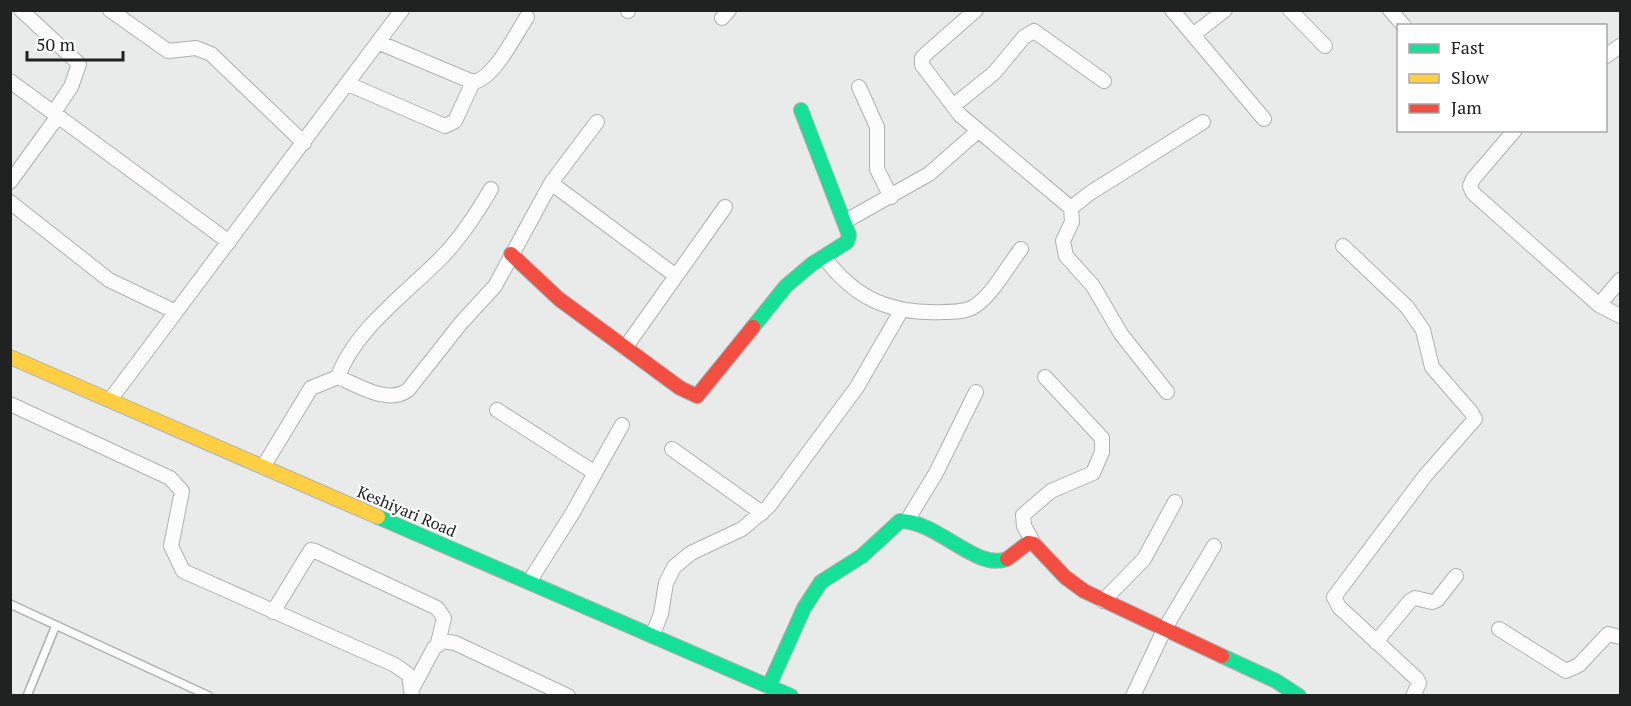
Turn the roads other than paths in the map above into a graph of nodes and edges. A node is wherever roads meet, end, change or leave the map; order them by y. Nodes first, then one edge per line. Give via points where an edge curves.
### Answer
1 (21, 10) edge
2 (110, 10) edge
3 (402, 10) edge
4 (976, 10) edge
5 (1172, 10) edge
6 (1225, 10) edge
7 (1290, 10) edge
8 (1390, 10) edge
9 (527, 17) dead end
10 (1402, 24) edge
11 (1193, 35) junction
12 (380, 43) junction
13 (1326, 46) dead end
14 (1620, 46) edge
15 (1607, 55) edge
16 (10, 81) edge
17 (1104, 81) dead end
18 (473, 82) junction
19 (348, 84) junction
20 (859, 87) dead end
21 (953, 106) junction
22 (801, 111) dead end
23 (56, 114) junction
24 (1264, 119) dead end
25 (597, 122) dead end
26 (1203, 122) dead end
27 (978, 131) junction
28 (1510, 132) edge
29 (304, 143) junction
30 (10, 183) edge
31 (550, 183) junction
32 (491, 189) dead end
33 (891, 197) junction
34 (10, 202) edge
35 (725, 207) dead end
36 (1071, 208) junction
37 (844, 222) junction
38 (229, 242) junction
39 (1343, 246) dead end
40 (1021, 249) dead end
41 (511, 254) junction
42 (824, 257) junction
43 (676, 276) junction
44 (1620, 280) edge
45 (1599, 305) junction
46 (901, 311) junction
47 (176, 312) junction
48 (1620, 316) edge
49 (625, 348) junction
50 (10, 357) edge
51 (338, 376) junction
52 (1045, 377) dead end
53 (976, 392) dead end
54 (1167, 392) dead end
55 (110, 400) junction
56 (10, 404) edge
57 (497, 410) dead end
58 (622, 425) dead end
59 (672, 449) dead end
60 (263, 467) junction
61 (595, 473) junction
62 (1175, 502) dead end
63 (762, 513) junction
64 (908, 519) junction
65 (1034, 544) junction
66 (1214, 546) dead end
67 (1456, 576) dead end
68 (529, 582) junction
69 (1103, 601) junction
70 (10, 604) edge
71 (273, 612) junction
72 (57, 625) junction
73 (1499, 629) dead end
74 (1164, 630) junction
75 (652, 636) junction
76 (1620, 637) edge
77 (1376, 642) junction
78 (438, 643) junction
79 (769, 686) junction
80 (412, 692) edge
81 (27, 696) edge
82 (208, 696) edge
83 (568, 696) edge
84 (791, 696) edge
85 (1132, 696) edge
86 (1299, 696) edge
87 (1413, 696) edge

1 - 23 street via 79,64
2 - 29 street via 168,51 196,48 211,54
3 - 12 street
4 - 21 street via 922,58 925,71
5 - 11 street
6 - 11 street
7 - 13 street
8 - 10 street
9 - 18 street via 486,78
11 - 24 street
12 - 18 street
12 - 19 street
14 - 15 street
16 - 23 street
17 - 21 street via 1034,31 1024,37 994,73
18 - 19 street via 455,121 445,126
19 - 29 street
20 - 33 street via 877,127 877,169
21 - 27 street
22 - 37 street
23 - 30 street
23 - 38 street
25 - 31 street
26 - 36 street
27 - 33 street via 928,174
27 - 36 street
28 - 45 street via 1473,179 1473,193
29 - 38 street
31 - 41 street
31 - 43 street
32 - 51 street via 459,238 350,350
33 - 37 street
34 - 47 street via 110,280
35 - 43 street
36 - 54 street via 1072,222 1063,248 1066,256 1093,286 1121,334
37 - 42 street via 847,242
38 - 47 street
39 - 77 street via 1407,307 1423,330 1432,367 1475,419 1425,476 1334,597 1339,607
40 - 46 street via 974,307 956,312
41 - 49 street via 559,298
41 - 51 street via 495,286 403,394 385,395
42 - 46 street via 834,272 855,288 884,306
42 - 49 street via 793,279 775,298 697,396
43 - 49 street
44 - 45 street
45 - 48 street
46 - 63 street via 856,387
47 - 55 street
50 - 55 street, Keshiyari Road
51 - 60 street via 311,388
52 - 65 street via 1102,438 1103,445 1093,473 1051,491 1023,515
53 - 64 street
55 - 60 street, Keshiyari Road
56 - 71 street via 170,478 182,491 171,546 183,571
57 - 61 street
58 - 61 street
59 - 63 street
60 - 68 street, Keshiyari Road
61 - 68 street
62 - 69 street via 1144,559
63 - 75 street via 741,529 691,553 674,567
64 - 65 street via 995,564 1005,562 1028,543
64 - 79 street via 900,520 862,556 821,582 804,608
65 - 69 street via 1065,577
66 - 74 street
67 - 77 street via 1437,600 1410,601
68 - 75 street, Keshiyari Road
69 - 74 street
70 - 72 lane
71 - 78 street via 311,550 437,608 444,618
71 - 80 street via 395,665 409,675
72 - 81 lane
72 - 82 lane
73 - 76 street via 1566,671 1579,665 1608,634
74 - 85 street
74 - 86 street via 1276,681
75 - 79 street, Keshiyari Road
77 - 87 street via 1419,683
78 - 80 street
78 - 83 street via 455,643
79 - 84 street, Keshiyari Road

